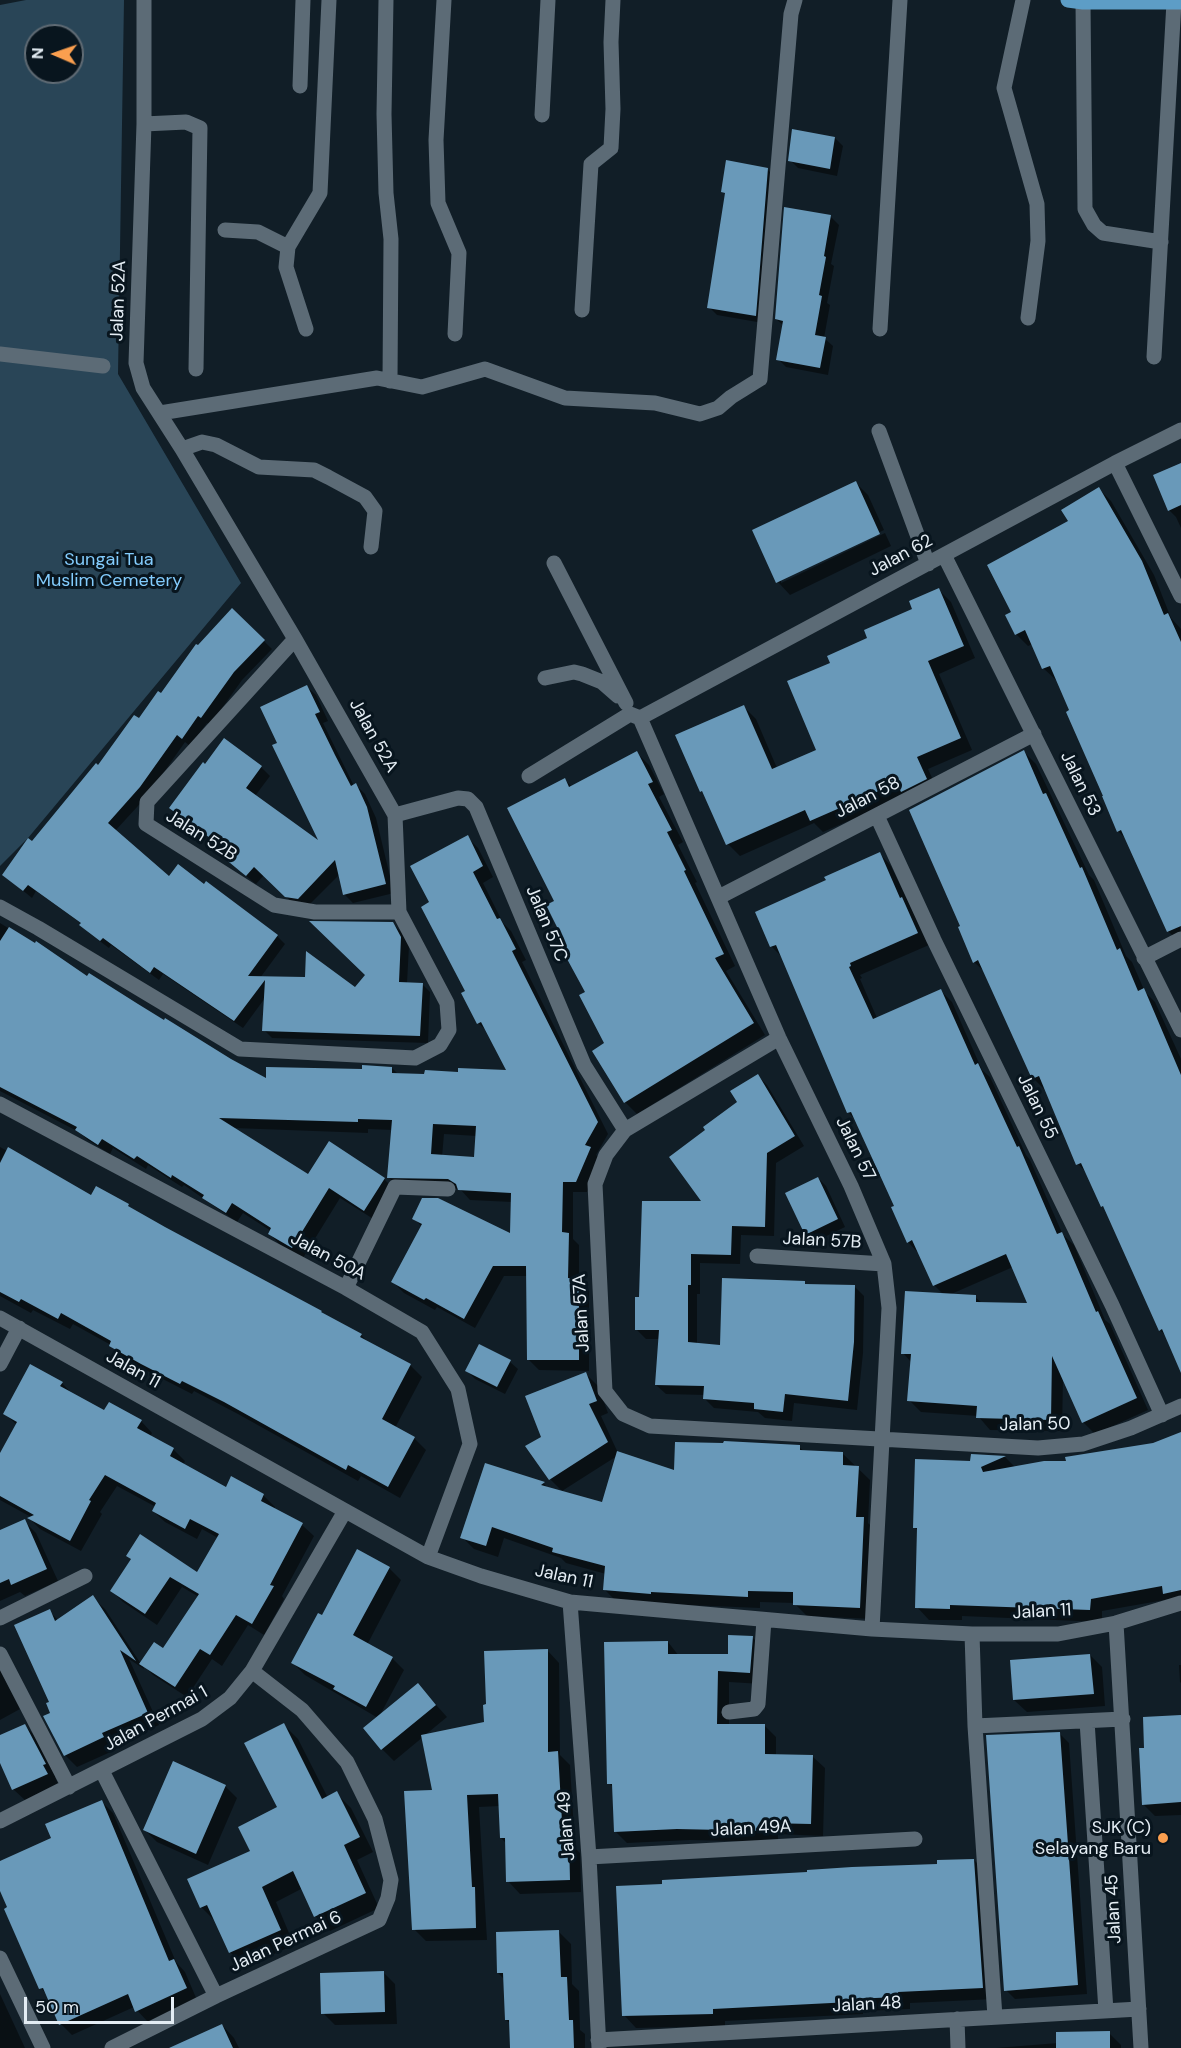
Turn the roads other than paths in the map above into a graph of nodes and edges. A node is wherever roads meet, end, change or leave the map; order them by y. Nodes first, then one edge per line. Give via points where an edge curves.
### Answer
1 (144, 0) edge
2 (303, 0) edge
3 (329, 0) edge
4 (386, 0) edge
5 (444, 0) edge
6 (548, 0) edge
7 (613, 0) edge
8 (795, 0) edge
9 (900, 0) edge
10 (1023, 0) edge
11 (1076, 1) edge
12 (1178, 2) edge
13 (300, 86) dead end
14 (542, 115) dead end
15 (144, 124) junction
16 (225, 230) dead end
17 (1161, 242) junction
18 (288, 247) junction
19 (582, 310) dead end
20 (1028, 318) dead end
21 (306, 329) dead end
22 (880, 329) dead end
23 (454, 334) dead end
24 (0, 354) edge
25 (1154, 357) dead end
26 (103, 366) dead end
27 (196, 369) dead end
28 (390, 381) junction
29 (160, 413) junction
30 (1181, 430) edge
31 (879, 431) dead end
32 (182, 449) junction
33 (1115, 463) junction
34 (371, 547) dead end
35 (944, 555) junction
36 (554, 562) dead end
37 (928, 564) junction
38 (1181, 596) edge
39 (295, 639) junction
40 (545, 678) dead end
41 (632, 712) junction
42 (1034, 734) junction
43 (529, 776) dead end
44 (395, 815) junction
45 (877, 816) junction
46 (719, 897) junction
47 (0, 908) edge
48 (399, 912) junction
49 (1181, 939) edge
50 (1144, 958) junction
51 (1181, 1030) edge
52 (779, 1038) junction
53 (0, 1104) edge
54 (625, 1130) junction
55 (448, 1189) dead end
56 (757, 1256) dead end
57 (884, 1264) junction
58 (346, 1288) junction
59 (0, 1318) edge
60 (19, 1328) junction
61 (0, 1364) edge
62 (1181, 1406) edge
63 (1162, 1415) junction
64 (882, 1440) junction
65 (345, 1511) junction
66 (428, 1557) junction
67 (85, 1576) dead end
68 (570, 1602) junction
69 (1181, 1603) edge
70 (0, 1618) edge
71 (764, 1620) junction
72 (1116, 1623) junction
73 (872, 1629) junction
74 (972, 1634) junction
75 (0, 1654) edge
76 (252, 1671) junction
77 (729, 1712) dead end
78 (1123, 1719) junction
79 (1087, 1721) junction
80 (975, 1726) junction
81 (102, 1771) junction
82 (69, 1787) junction
83 (0, 1821) edge
84 (915, 1839) dead end
85 (589, 1857) junction
86 (0, 1958) edge
87 (216, 1996) junction
88 (1139, 2009) junction
89 (1106, 2011) junction
90 (995, 2017) junction
91 (957, 2019) junction
92 (599, 2044) edge
93 (43, 2048) edge
94 (112, 2048) edge
95 (958, 2048) edge
96 (1141, 2048) edge

1 - 15 street, Jalan 52A
2 - 13 street
3 - 18 street via 320,193
4 - 28 street via 384,114 391,239
5 - 23 street via 436,140 438,203 459,253
6 - 14 street
7 - 19 street via 611,148 591,164
8 - 28 street via 760,379 718,408 700,414 655,403 565,398 485,369 422,387
9 - 22 street
10 - 20 street via 1004,88 1037,204 1038,241
11 - 12 main road
11 - 17 street via 1085,208 1103,233
12 - 17 street
15 - 27 street via 186,122 200,128
15 - 29 street, Jalan 52A via 136,363 143,388
16 - 18 street via 258,232
17 - 25 street
18 - 21 street via 286,267
24 - 26 street
28 - 29 street via 377,378
29 - 32 street, Jalan 52A
30 - 33 street, Jalan 62
31 - 37 street
32 - 34 street via 202,442 259,467 314,470 328,477 365,497 375,511
32 - 39 street, Jalan 52A
33 - 35 street, Jalan 62
33 - 38 street
35 - 37 street, Jalan 62
35 - 42 street, Jalan 53
36 - 41 street, Jalan 57
37 - 41 street, Jalan 62
39 - 44 street, Jalan 52A
39 - 48 street, Jalan 52B via 147,802 146,824 274,905 315,912
40 - 41 street via 582,674 602,682
41 - 43 street, Jalan 62
41 - 46 street, Jalan 57
42 - 45 street, Jalan 58
42 - 50 street, Jalan 53
44 - 48 street, Jalan 52A
44 - 54 street, Jalan 57C via 458,798 468,799 476,807 584,1065
45 - 46 street, Jalan 58
45 - 63 street, Jalan 55
46 - 52 street, Jalan 57
47 - 48 street, Jalan 52A via 240,1049 415,1058 440,1045 449,1030 447,1003
49 - 50 street
50 - 51 street, Jalan 53
52 - 54 street, Jalan 57A
52 - 57 street, Jalan 57
53 - 58 street, Jalan 50A
54 - 64 street, Jalan 57A via 606,1155 595,1184 605,1391 623,1414 650,1426
55 - 58 street via 395,1187
56 - 57 street, Jalan 57B
57 - 64 street, Jalan 57 via 889,1308
58 - 66 street, Jalan 50A via 422,1332 458,1389 470,1444
59 - 60 street, Jalan 11
60 - 61 street
60 - 65 street, Jalan 11
62 - 63 street, Jalan 50
63 - 64 street, Jalan 50 via 1083,1444 1038,1448
64 - 73 street, Jalan 57
65 - 66 street, Jalan 11
65 - 76 street, Jalan Permai 1
66 - 68 street, Jalan 11
67 - 70 street
68 - 71 street, Jalan 11
68 - 85 street, Jalan 49
69 - 72 street, Jalan 11
71 - 73 street, Jalan 11
71 - 77 street via 758,1704 754,1709
72 - 74 street, Jalan 11 via 1058,1634
72 - 78 street, Jalan 45
73 - 74 street, Jalan 11
74 - 80 street
75 - 82 street
76 - 81 street, Jalan Permai 1 via 230,1698 202,1719
76 - 87 street, Jalan Permai 6 via 302,1710 347,1762 375,1818 391,1880 379,1920
78 - 79 street
78 - 88 street, Jalan 45
79 - 80 street
79 - 89 street
80 - 90 street
81 - 82 street, Jalan Permai 1
81 - 87 street
82 - 83 street, Jalan Permai 1
84 - 85 street, Jalan 49A
85 - 92 street, Jalan 49
86 - 93 street
87 - 94 street, Jalan Permai 6
88 - 89 street, Jalan 48
88 - 96 street, Jalan 45
89 - 90 street, Jalan 48
90 - 91 street, Jalan 48
91 - 92 street, Jalan 48
91 - 95 street

